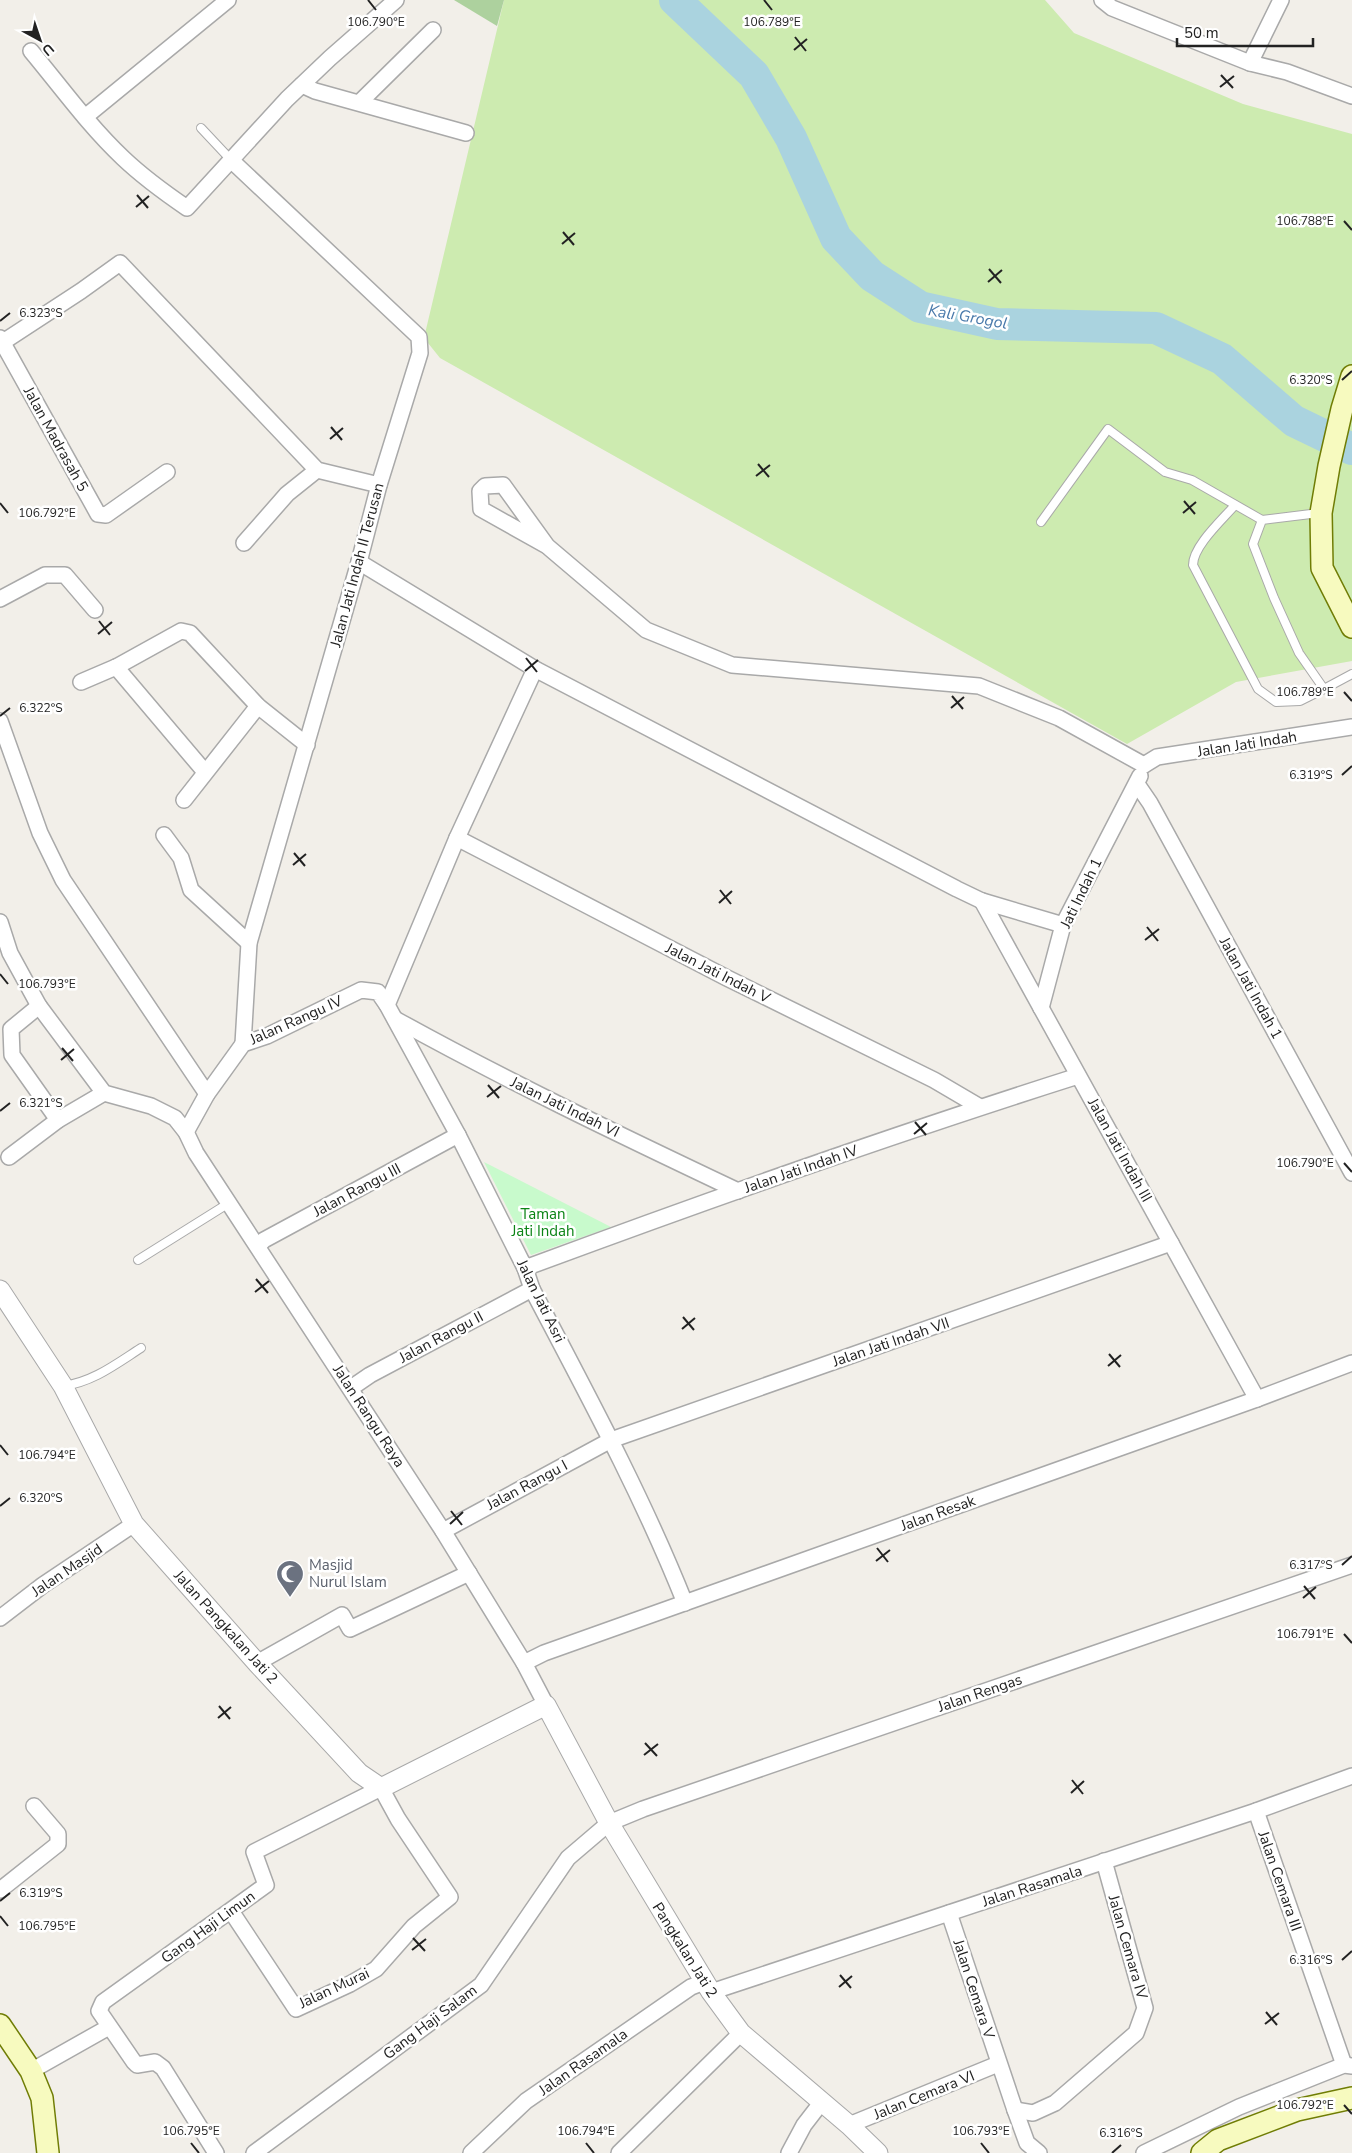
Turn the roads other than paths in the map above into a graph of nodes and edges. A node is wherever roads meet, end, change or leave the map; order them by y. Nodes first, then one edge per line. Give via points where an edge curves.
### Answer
1 (228, 0) edge
2 (396, 0) edge
3 (1281, 0) edge
4 (1110, 3) edge
5 (434, 30) dead end
6 (31, 51) dead end
7 (1250, 63) junction
8 (302, 85) junction
9 (1352, 96) edge
10 (360, 102) junction
11 (85, 117) junction
12 (201, 128) dead end
13 (466, 133) dead end
14 (232, 161) junction
15 (1, 341) edge
16 (1352, 376) edge
17 (317, 470) junction
18 (167, 472) dead end
19 (379, 485) junction
20 (1235, 505) junction
21 (1321, 513) junction
22 (1262, 520) junction
23 (1041, 522) dead end
24 (244, 543) dead end
25 (547, 546) junction
26 (359, 562) junction
27 (0, 599) edge
28 (95, 610) dead end
29 (1352, 627) edge
30 (116, 666) junction
31 (536, 669) junction
32 (1352, 674) edge
33 (81, 682) dead end
34 (1324, 689) junction
35 (258, 706) junction
36 (0, 721) edge
37 (1352, 727) edge
38 (307, 745) junction
39 (1144, 765) junction
40 (206, 772) junction
41 (1137, 784) junction
42 (184, 800) dead end
43 (164, 836) dead end
44 (457, 838) junction
45 (982, 901) junction
46 (0, 922) edge
47 (1063, 925) junction
48 (250, 944) junction
49 (387, 1005) junction
50 (39, 1006) junction
51 (1041, 1008) junction
52 (394, 1019) junction
53 (243, 1044) junction
54 (1078, 1076) junction
55 (104, 1093) junction
56 (207, 1094) junction
57 (980, 1107) junction
58 (58, 1120) junction
59 (186, 1132) junction
60 (458, 1135) junction
61 (9, 1157) dead end
62 (1352, 1173) edge
63 (738, 1191) junction
64 (229, 1203) junction
65 (1172, 1244) junction
66 (258, 1246) junction
67 (138, 1260) dead end
68 (525, 1268) junction
69 (532, 1289) junction
70 (0, 1290) edge
71 (141, 1348) dead end
72 (1352, 1363) edge
73 (63, 1386) junction
74 (351, 1388) junction
75 (1258, 1399) junction
76 (611, 1440) junction
77 (134, 1524) junction
78 (443, 1530) junction
79 (1352, 1566) edge
80 (469, 1573) junction
81 (685, 1603) junction
82 (0, 1618) edge
83 (258, 1663) junction
84 (524, 1663) junction
85 (546, 1705) junction
86 (1352, 1776) edge
87 (380, 1788) junction
88 (34, 1806) dead end
89 (1256, 1811) junction
90 (609, 1823) junction
91 (1104, 1862) junction
92 (0, 1890) edge
93 (230, 1910) junction
94 (949, 1913) junction
95 (708, 1987) junction
96 (0, 2025) edge
97 (109, 2027) junction
98 (740, 2033) junction
99 (998, 2064) junction
100 (1348, 2065) edge
101 (31, 2071) junction
102 (1352, 2098) edge
103 (821, 2103) junction
104 (1015, 2110) junction
105 (849, 2125) junction
106 (1216, 2149) edge
107 (261, 2152) edge
108 (48, 2153) edge
109 (216, 2153) edge
110 (471, 2153) edge
111 (620, 2153) edge
112 (789, 2153) edge
113 (878, 2153) edge
114 (1038, 2153) edge
115 (1144, 2153) edge

1 - 11 street
2 - 8 street
3 - 7 street
4 - 7 street
5 - 10 street
6 - 11 street
7 - 9 street via 1287,72
8 - 10 street
8 - 14 street
10 - 13 street
11 - 14 street via 122,158 187,208
12 - 14 lane
14 - 19 street, Jalan Jati Indah II Terusan via 419,337 420,353
15 - 17 street via 120,263
15 - 18 street, Jalan Madrasah 5 via 98,514 106,515
16 - 21 main road via 1329,466
17 - 19 street
17 - 24 street via 287,494
19 - 26 street, Jalan Jati Indah II Terusan
20 - 22 lane
20 - 23 lane via 1192,480 1165,472 1108,430
20 - 34 lane via 1212,530 1193,558 1193,565 1258,689 1276,702 1300,701
21 - 22 lane
21 - 29 main road via 1322,568
22 - 34 lane via 1254,544 1299,653
25 - 25 street via 480,509 480,491 485,486 503,486
25 - 39 street via 646,630 732,665 980,686 1059,718
26 - 31 street
26 - 38 street, Jalan Jati Indah II Terusan
27 - 28 street via 45,575 65,575
30 - 33 street
30 - 35 street via 181,631 190,633
30 - 40 street
31 - 44 street
31 - 45 street
32 - 34 lane
35 - 38 street
35 - 40 street
36 - 56 street via 40,833 63,880
37 - 39 street, Jalan Jati Indah via 1157,757
38 - 48 street, Jalan Jati Indah II Terusan
39 - 41 street, Jati Indah 1
40 - 42 street
41 - 47 street, Jati Indah 1
41 - 62 street, Jalan Jati Indah 1
43 - 48 street via 181,858 191,890
44 - 49 street
44 - 57 street, Jalan Jati Indah V via 727,978 934,1080
45 - 47 street
45 - 51 street, Jalan Jati Indah III
46 - 50 street via 10,953
47 - 51 street, Jati Indah 1
48 - 53 street, Jalan Jati Indah II Terusan
49 - 52 street, Jalan Jati Asri
49 - 53 street, Jalan Rangu IV via 378,992 361,990 267,1036
50 - 55 street
50 - 58 street via 12,1029 12,1055
51 - 54 street, Jalan Jati Indah III
52 - 60 street, Jalan Jati Asri
52 - 63 street, Jalan Jati Indah VI via 565,1108
53 - 56 street, Jalan Rangu IV
54 - 57 street, Jalan Jati Indah IV
54 - 65 street, Jalan Jati Indah III
55 - 58 street
55 - 59 street, Jalan Rangu Raya via 151,1106 175,1118
56 - 59 street, Jalan Rangu IV
57 - 63 street, Jalan Jati Indah IV
58 - 61 street
59 - 64 street, Jalan Rangu Raya
60 - 66 street, Jalan Rangu III
60 - 68 street, Jalan Jati Asri
63 - 68 street, Jalan Jati Indah IV
64 - 66 street, Jalan Rangu Raya
64 - 67 lane
65 - 75 street, Jalan Jati Indah III
65 - 76 street, Jalan Jati Indah VII
66 - 74 street, Jalan Rangu Raya
68 - 69 street, Jalan Jati Asri
69 - 74 street, Jalan Rangu II
69 - 76 street, Jalan Jati Asri
70 - 73 street, Jalan Pangkalan Jati 2
71 - 73 lane via 96,1376
72 - 75 street, Jalan Resak
73 - 77 street, Jalan Pangkalan Jati 2
74 - 78 street, Jalan Rangu Raya
75 - 81 street, Jalan Resak
76 - 78 street, Jalan Rangu I
76 - 81 street, Jalan Jati Asri
77 - 82 street, Jalan Masjid
77 - 83 street, Jalan Pangkalan Jati 2
78 - 80 street, Jalan Rangu Raya
79 - 90 street, Jalan Rengas
80 - 83 street via 350,1628 342,1615
80 - 84 street, Jalan Rangu Raya
81 - 84 street, Jalan Resak
83 - 87 street, Jalan Pangkalan Jati 2 via 359,1773
84 - 85 street, Jalan Rangu Raya
85 - 87 street
85 - 90 street, Pangkalan Jati 2
86 - 89 street, Jalan Rasamala
87 - 93 street, Gang Haji Limun via 254,1852 266,1886
87 - 93 street, Jalan Murai via 450,1897 414,1926 376,1968 296,2009
88 - 92 street via 58,1834 58,1844
89 - 91 street, Jalan Rasamala
89 - 100 street, Jalan Cemara III
90 - 95 street, Pangkalan Jati 2
90 - 107 street, Gang Haji Salam via 568,1858 480,1985
91 - 94 street, Jalan Rasamala
91 - 104 street, Jalan Cemara IV via 1145,2008 1136,2033 1055,2102 1033,2113
93 - 97 street, Gang Haji Limun via 103,2002 99,2011
94 - 95 street, Jalan Rasamala
94 - 99 street, Jalan Cemara V
95 - 98 street, Pangkalan Jati 2
95 - 110 street, Jalan Rasamala via 691,1987 526,2101
96 - 101 main road
97 - 101 street
97 - 109 street via 138,2065 155,2062 164,2068
98 - 103 street, Pangkalan Jati 2
98 - 111 street
99 - 104 street, Jalan Cemara V
99 - 105 street, Jalan Cemara VI
100 - 115 street via 1239,2107
101 - 108 main road via 42,2098
102 - 106 main road via 1296,2110
103 - 105 street, Pangkalan Jati 2
103 - 112 street
104 - 114 street, Jalan Cemara V via 1027,2143
105 - 113 street, Pangkalan Jati 2

